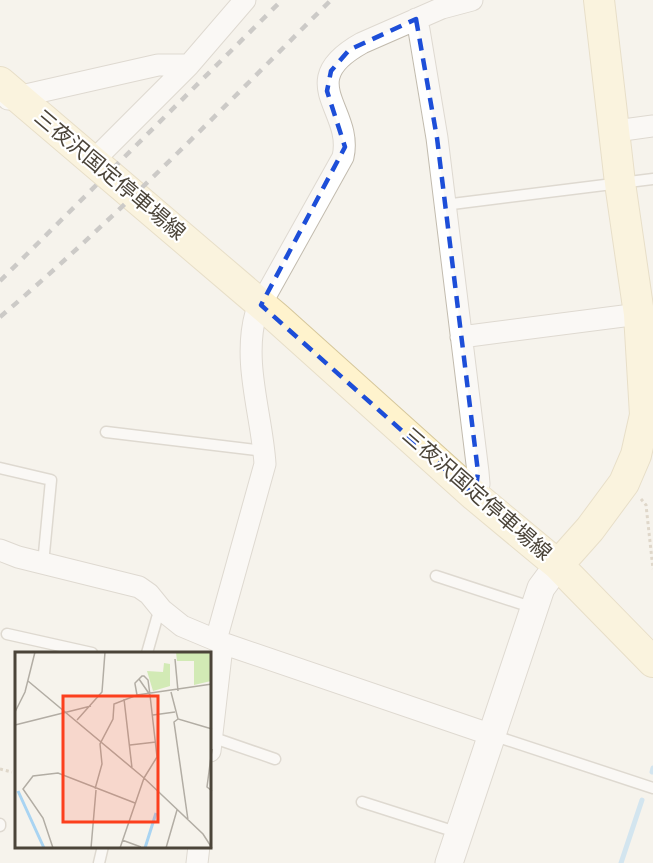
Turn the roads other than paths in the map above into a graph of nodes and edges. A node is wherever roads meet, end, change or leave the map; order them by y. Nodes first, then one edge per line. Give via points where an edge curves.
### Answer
1 (246, 0) edge
2 (472, 0) edge
3 (599, 0) edge
4 (416, 19) junction
5 (189, 65) junction
6 (6, 93) edge
7 (653, 126) edge
8 (616, 131) junction
9 (94, 160) junction
10 (653, 179) edge
11 (621, 183) junction
12 (444, 205) junction
13 (261, 305) junction
14 (639, 314) junction
15 (461, 337) junction
16 (106, 432) dead end
17 (264, 451) junction
18 (0, 468) edge
19 (475, 496) junction
20 (0, 550) edge
21 (43, 564) junction
22 (558, 565) junction
23 (436, 576) dead end
24 (535, 608) junction
25 (162, 610) junction
26 (7, 634) dead end
27 (221, 642) junction
28 (88, 652) edge
29 (147, 652) edge
30 (653, 662) edge
31 (492, 735) junction
32 (212, 737) edge
33 (212, 744) edge
34 (275, 759) dead end
35 (653, 788) edge
36 (362, 802) dead end
37 (459, 832) junction
38 (103, 848) edge
39 (199, 848) edge
40 (99, 863) edge
41 (197, 863) edge
42 (448, 863) edge

1 - 5 street
2 - 4 street
3 - 8 main road, 三夜沢国定停車場線
4 - 12 street via 437,138
4 - 13 street via 349,50 331,71 327,91 344,134 343,157
5 - 6 street via 158,65
5 - 9 street
6 - 9 main road, 三夜沢国定停車場線
7 - 8 street
8 - 11 main road, 三夜沢国定停車場線
9 - 13 main road, 三夜沢国定停車場線
10 - 11 lane
11 - 12 lane
11 - 14 main road, 三夜沢国定停車場線
12 - 15 street
13 - 17 street via 252,328 252,353
13 - 19 main road, 三夜沢国定停車場線
14 - 15 street
14 - 22 main road, 三夜沢国定停車場線 via 645,415 636,455 612,502
15 - 19 street via 478,472
16 - 17 lane
17 - 27 street via 261,482
18 - 21 lane via 51,480
19 - 22 main road, 三夜沢国定停車場線
20 - 21 street
21 - 25 street via 139,587
22 - 24 street via 542,588
22 - 30 main road
23 - 24 lane
24 - 31 street
25 - 27 street via 182,626
25 - 29 lane
26 - 28 lane
27 - 31 street
27 - 32 street
31 - 35 lane
31 - 37 street
33 - 34 lane via 220,740
36 - 37 lane
37 - 42 street
38 - 40 lane
39 - 41 street

